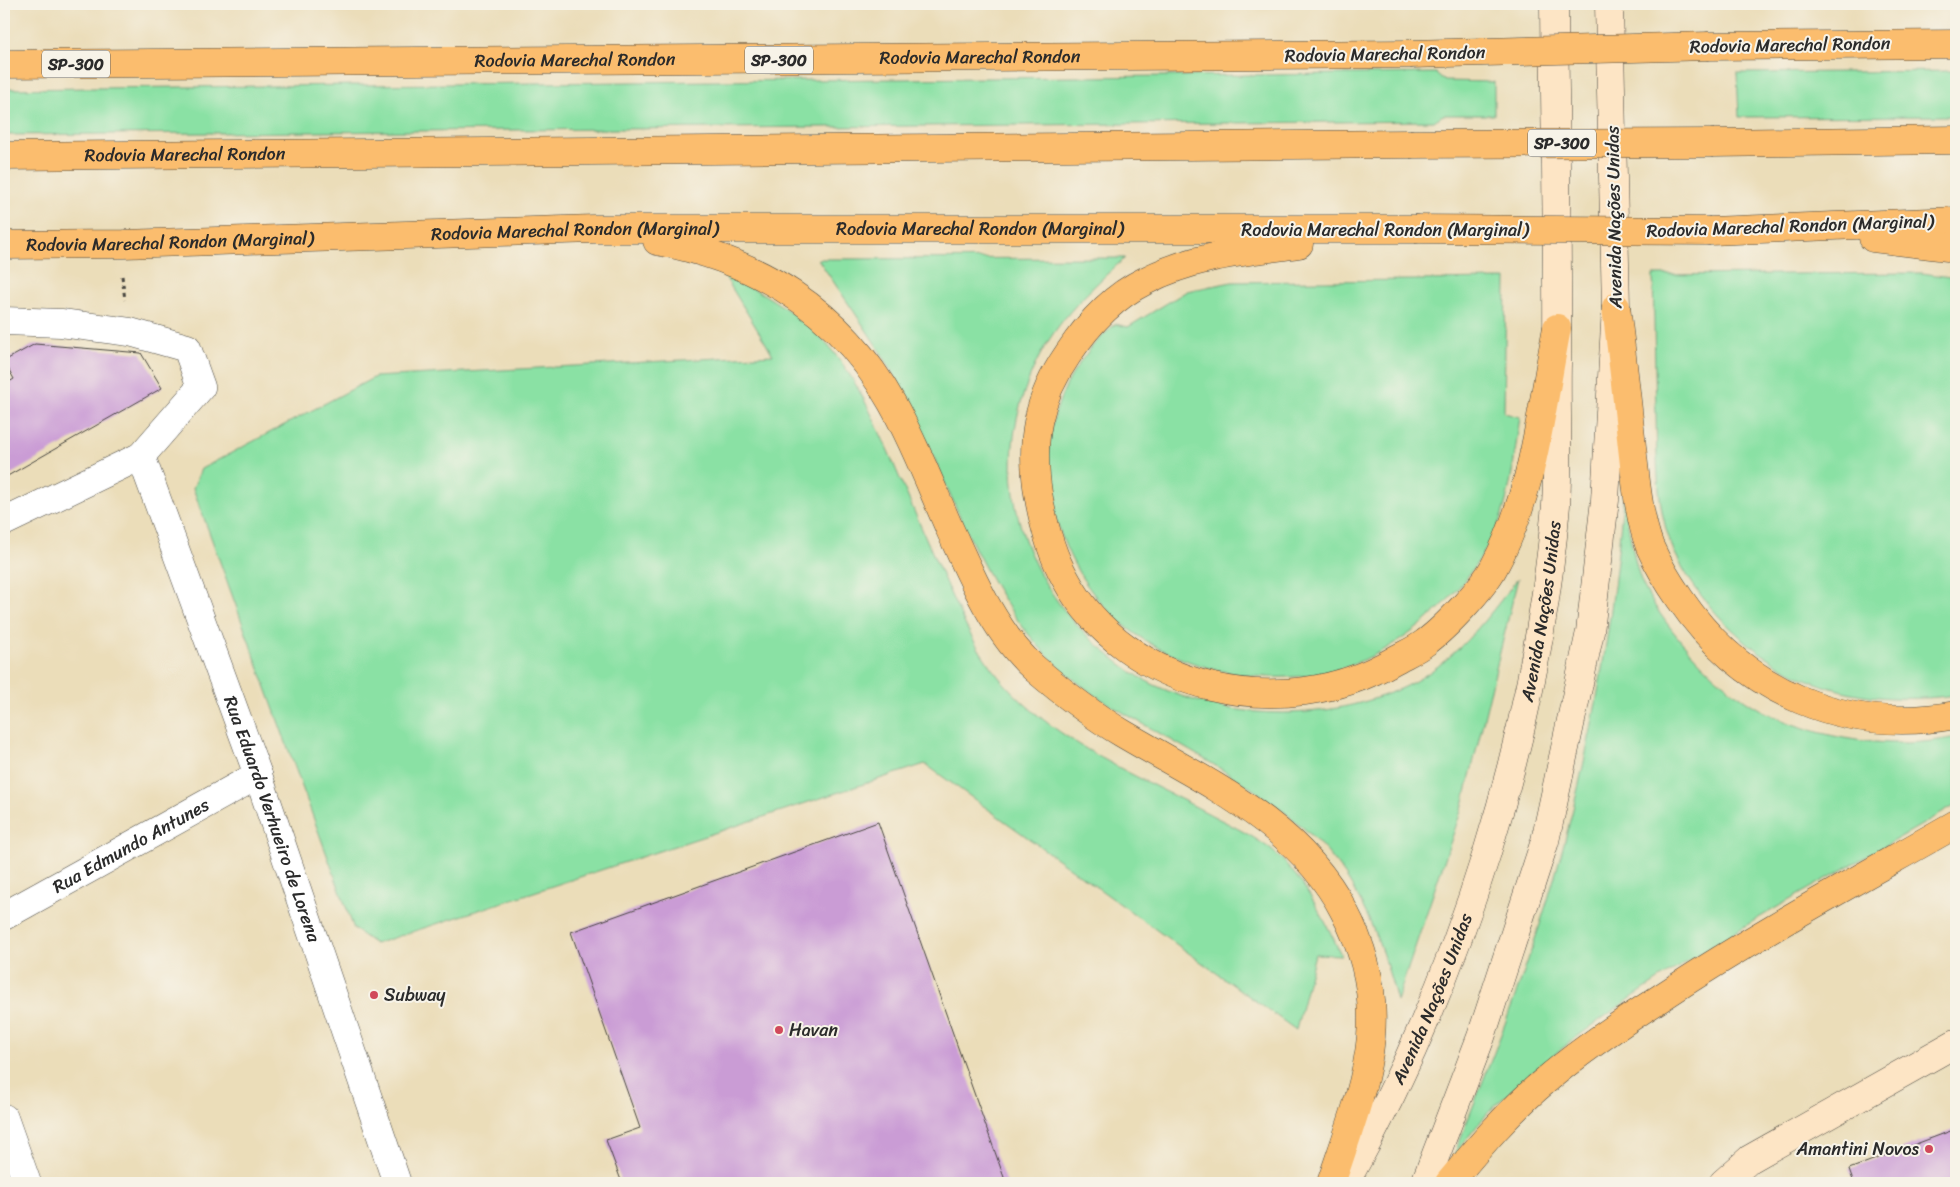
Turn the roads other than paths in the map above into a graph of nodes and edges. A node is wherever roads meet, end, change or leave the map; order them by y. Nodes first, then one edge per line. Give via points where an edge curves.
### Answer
1 (1554, 4) edge
2 (1609, 4) edge
3 (1956, 44) edge
4 (4, 64) edge
5 (1956, 140) edge
6 (4, 156) edge
7 (1956, 221) edge
8 (594, 229) junction
9 (1792, 229) junction
10 (1408, 230) junction
11 (4, 245) edge
12 (1956, 248) edge
13 (1616, 307) junction
14 (4, 321) edge
15 (1557, 328) junction
16 (141, 456) junction
17 (4, 522) edge
18 (1956, 715) edge
19 (258, 775) junction
20 (1956, 824) edge
21 (4, 916) edge
22 (1956, 1044) edge
23 (4, 1118) edge
24 (27, 1183) edge
25 (397, 1183) edge
26 (1331, 1183) edge
27 (1345, 1183) edge
28 (1425, 1183) edge
29 (1449, 1183) edge
30 (1723, 1183) edge

1 - 15 main road, Avenida Nações Unidas
2 - 13 main road, Avenida Nações Unidas
3 - 4 highway, Rodovia Marechal Rondon / SP-300, bridge via 1709,46 1410,54
5 - 6 highway, Rodovia Marechal Rondon / SP-300, bridge
7 - 9 highway, Rodovia Marechal Rondon (Marginal)
8 - 10 highway, Rodovia Marechal Rondon (Marginal)
8 - 11 highway, Rodovia Marechal Rondon (Marginal)
8 - 26 highway via 698,249 728,260 763,275 798,297 832,326 865,361 892,403 975,586 999,625 1030,664 1069,698 1121,732 1243,803 1285,837 1317,871 1344,910 1362,951 1372,994 1372,1037 1364,1085
9 - 10 highway, Rodovia Marechal Rondon (Marginal), bridge
9 - 12 highway
10 - 15 highway via 1208,256 1145,281 1118,297 1096,317 1056,371 1042,399 1035,435 1035,473 1049,546 1066,580 1087,610 1109,634 1139,656 1172,673 1209,686 1247,694 1282,694 1351,681 1376,671 1426,642 1472,598 1493,570 1510,535 1524,498
13 - 18 highway via 1639,507 1650,547 1691,615 1719,647 1748,672 1779,692 1822,707 1870,718 1895,721
13 - 28 main road, Avenida Nações Unidas via 1598,571 1590,632 1570,727 1545,841 1481,1037
14 - 16 street via 61,323 130,332 187,348 201,387
15 - 27 main road, Avenida Nações Unidas via 1556,502 1532,681 1485,858 1457,944 1376,1128
16 - 17 street
16 - 19 street, Rua Eduardo Verhueiro de Lorena
19 - 21 street, Rua Edmundo Antunes
19 - 25 street, Rua Eduardo Verhueiro de Lorena
20 - 29 highway via 1770,930 1621,1024 1545,1081 1496,1127
22 - 30 main road via 1750,1159
23 - 24 street

